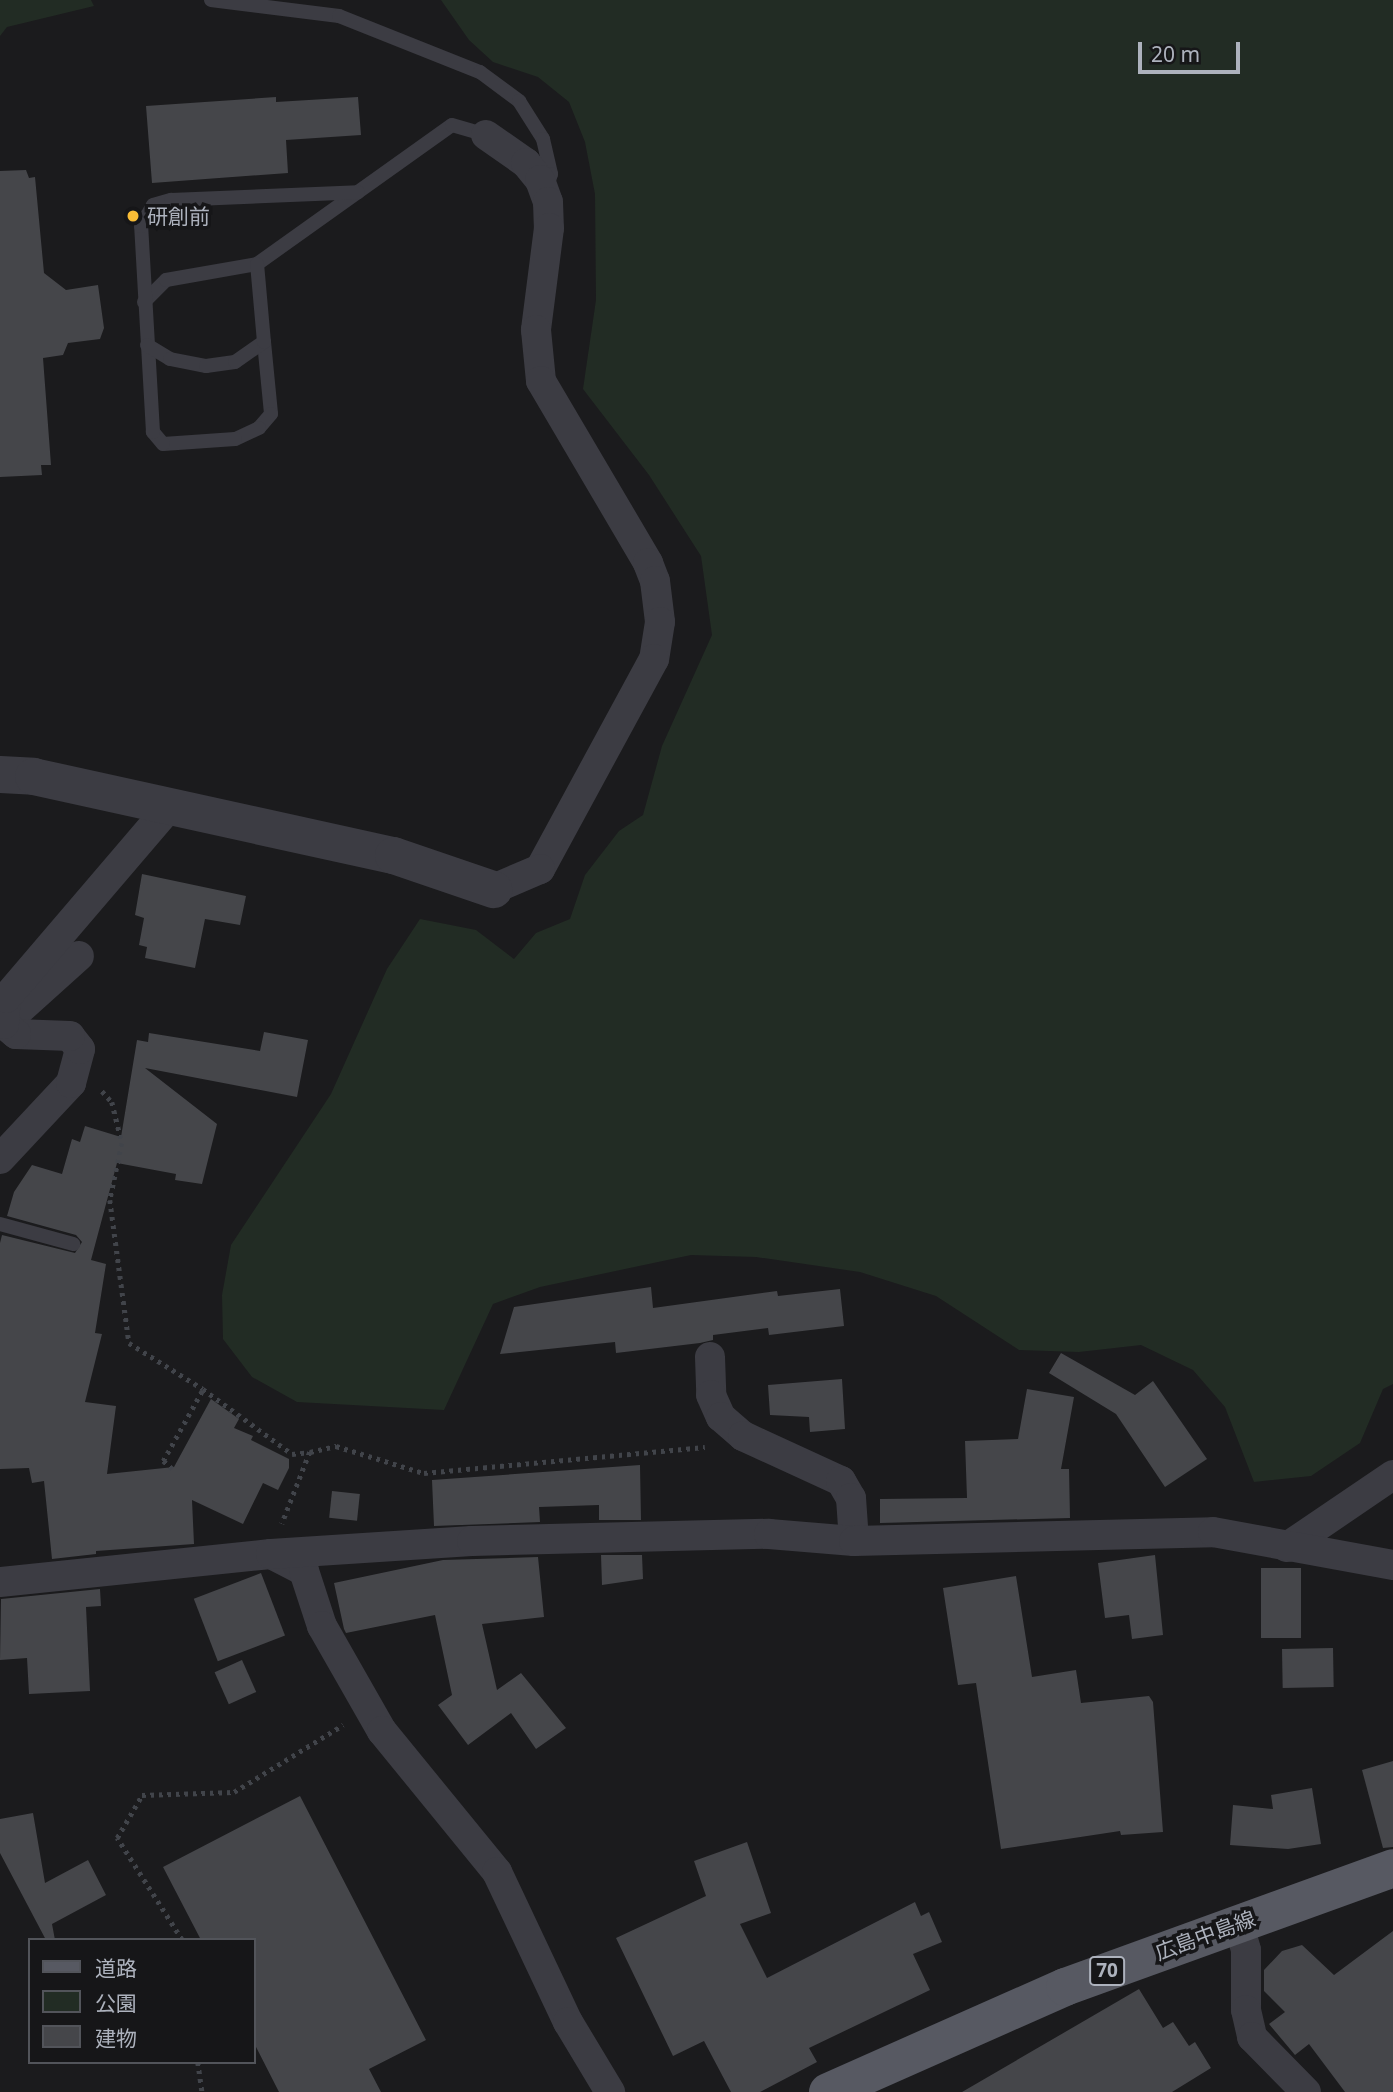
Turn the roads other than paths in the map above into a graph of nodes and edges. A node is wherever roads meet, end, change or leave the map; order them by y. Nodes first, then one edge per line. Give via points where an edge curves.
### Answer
1 (211, 0) edge
2 (486, 135) joint
3 (358, 192) junction
4 (544, 194) junction
5 (257, 264) junction
6 (144, 302) junction
7 (264, 342) junction
8 (147, 345) junction
9 (0, 774) edge
10 (169, 807) junction
11 (493, 889) joint
12 (79, 956) dead end
13 (4, 1024) junction
14 (0, 1159) edge
15 (0, 1224) edge
16 (74, 1244) dead end
17 (709, 1357) dead end
18 (1393, 1475) edge
19 (854, 1541) junction
20 (1287, 1547) junction
21 (271, 1554) junction
22 (1393, 1565) edge
23 (0, 1583) edge
24 (1393, 1868) edge
25 (1238, 1922) junction
26 (610, 2092) edge
27 (828, 2092) edge
28 (1306, 2092) edge

1 - 4 lane via 339,16 480,72 519,101 543,139 551,174
2 - 3 lane via 452,125
2 - 4 street via 526,163
3 - 5 lane
3 - 6 lane via 172,200 153,205 141,226
4 - 11 street via 549,228 536,354 541,382 648,563 658,599 659,641 654,659 540,869
5 - 6 lane via 166,280
5 - 7 lane
6 - 8 lane
7 - 8 lane via 235,362 206,366 170,359
7 - 8 lane via 271,414 259,428 236,439 163,444 153,432
9 - 10 street via 33,776
10 - 11 street via 393,855
10 - 13 street via 6,998
12 - 13 street
13 - 14 street via 16,1034 70,1036 80,1049 71,1083
15 - 16 lane
17 - 19 street via 711,1395 721,1417 743,1436 841,1481 850,1498
18 - 20 street
19 - 20 street via 1213,1532
19 - 21 street via 769,1534 472,1541
20 - 22 street
21 - 23 street
21 - 26 street via 304,1571 322,1626 369,1709 497,1872 568,2022
24 - 25 main road, 広島中島線 / 70
25 - 27 main road, 広島中島線 / 70 via 1065,1987
25 - 28 street via 1245,1950 1245,2010 1252,2037

